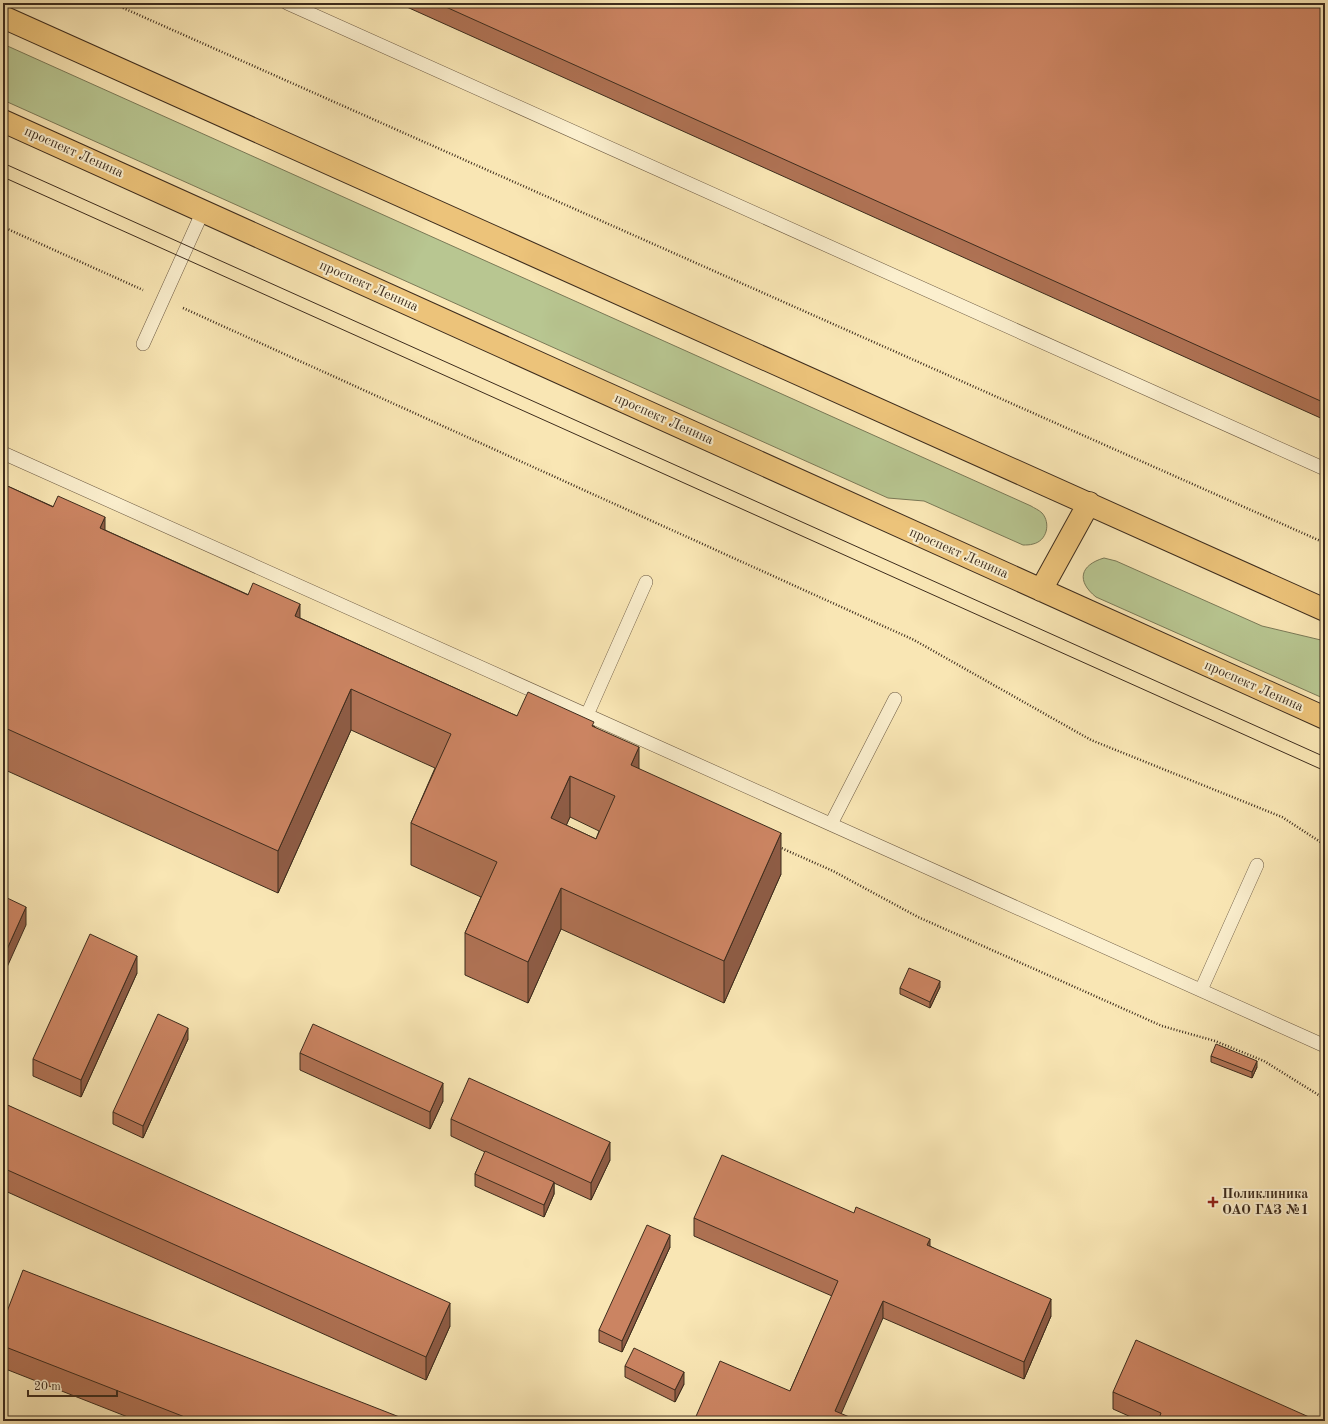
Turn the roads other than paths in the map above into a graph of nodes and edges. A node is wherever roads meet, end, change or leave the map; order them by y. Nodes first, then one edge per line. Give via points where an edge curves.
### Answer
1 (287, 3) edge
2 (3, 17) edge
3 (3, 121) edge
4 (203, 211) junction
5 (143, 344) dead end
6 (3, 453) edge
7 (1325, 469) edge
8 (1089, 503) junction
9 (646, 582) dead end
10 (1041, 590) junction
11 (1325, 610) edge
12 (895, 699) dead end
13 (587, 715) junction
14 (1325, 718) edge
15 (831, 824) junction
16 (1257, 865) dead end
17 (1201, 990) junction
18 (1325, 1046) edge

1 - 7 lane
2 - 8 main road
3 - 4 main road, проспект Ленина
4 - 5 lane
4 - 10 main road, проспект Ленина
6 - 13 lane
8 - 10 main road
8 - 11 main road
9 - 13 lane
10 - 14 main road, проспект Ленина
12 - 15 lane
13 - 15 lane
15 - 17 lane
16 - 17 lane
17 - 18 lane

